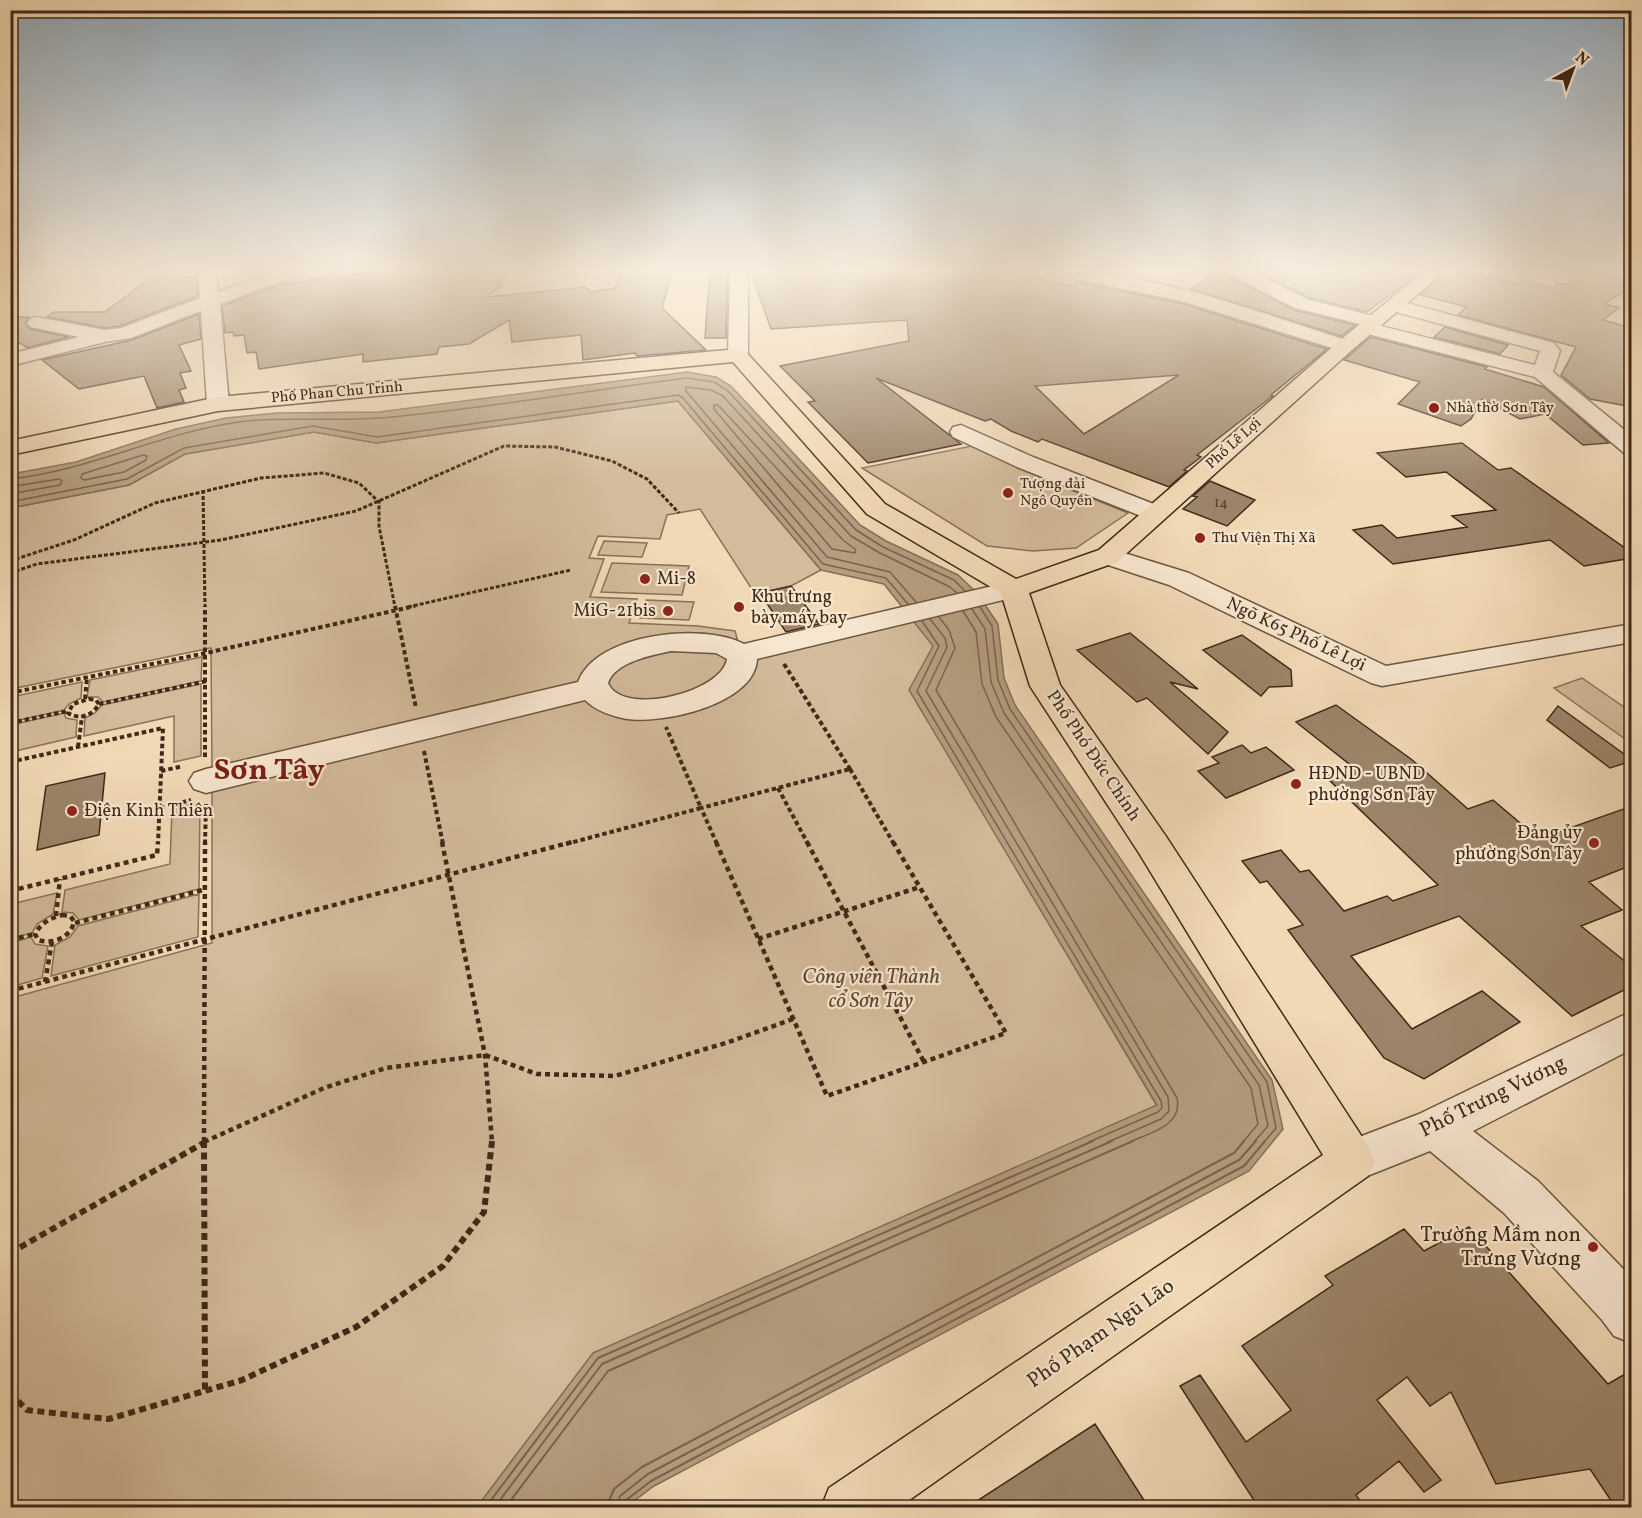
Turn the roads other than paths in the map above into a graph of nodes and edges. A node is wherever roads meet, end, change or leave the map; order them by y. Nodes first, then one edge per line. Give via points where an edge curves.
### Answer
1 (86, 341) edge
2 (213, 341) edge
3 (738, 341) edge
4 (1328, 341) edge
5 (1351, 341) edge
6 (1427, 341) edge
7 (1523, 341) edge
8 (1345, 346) junction
9 (738, 355) junction
10 (10, 360) edge
11 (1542, 373) junction
12 (218, 404) junction
13 (960, 432) dead end
14 (1623, 434) edge
15 (10, 447) edge
16 (1632, 448) edge
17 (1155, 513) junction
18 (1108, 556) junction
19 (1014, 589) junction
20 (1632, 633) edge
21 (739, 654) junction
22 (592, 688) junction
23 (206, 789) road end
24 (1632, 1029) edge
25 (1436, 1128) junction
26 (1352, 1161) junction
27 (1632, 1318) edge
28 (849, 1508) edge

1 - 10 street
2 - 12 street
3 - 9 street
4 - 8 street
5 - 8 main road, Phố Lê Lợi
6 - 11 street
7 - 11 street via 1550,351
8 - 17 main road, Phố Lê Lợi
9 - 12 main road, Phố Phan Chu Trinh
9 - 19 main road via 876,509
11 - 14 street
12 - 15 main road, Phố Phan Chu Trinh
13 - 17 street
14 - 16 street
17 - 18 main road, Phố Lê Lợi
18 - 19 main road, Phố Lê Lợi
18 - 20 street, Ngõ K65 Phố Lê Lợi via 1179,579 1382,676
19 - 21 street
19 - 26 main road, Phố Phó Đức Chính via 1045,686 1152,844
21 - 22 street via 715,643 652,646 605,665 593,679
21 - 22 street via 740,671 726,684 695,700 623,710 598,697
22 - 23 street via 420,729
24 - 25 street, Phố Trưng Vương
25 - 26 street, Phố Trưng Vương
25 - 27 street via 1521,1197
26 - 28 main road, Phố Phạm Ngũ Lão

